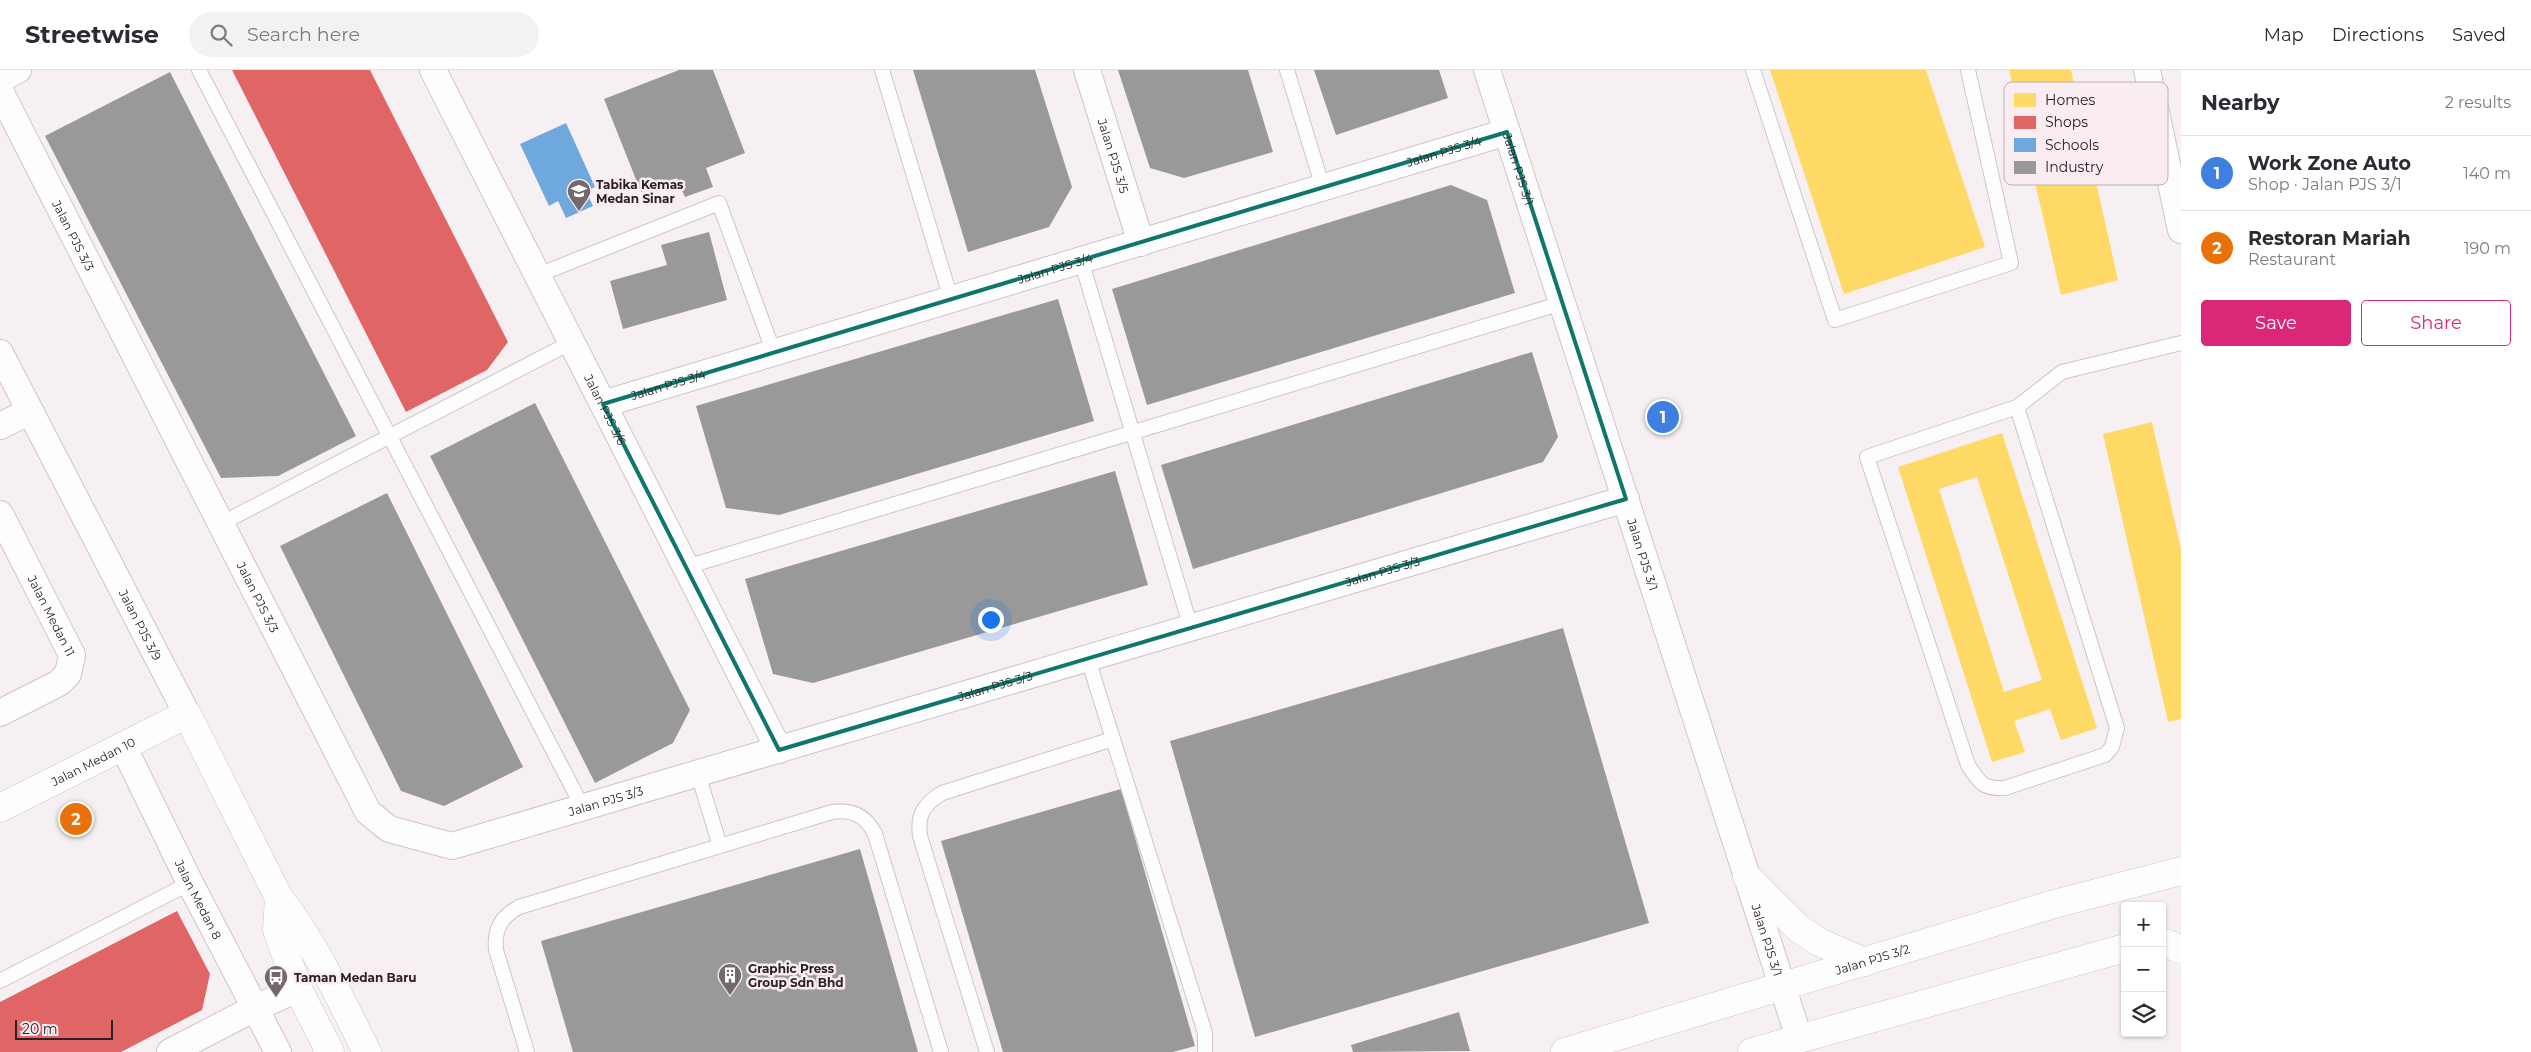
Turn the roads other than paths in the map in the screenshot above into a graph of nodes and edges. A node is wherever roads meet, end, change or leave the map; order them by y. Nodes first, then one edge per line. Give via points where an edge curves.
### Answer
1 (18, 70) edge
2 (199, 70) edge
3 (433, 70) edge
4 (882, 70) edge
5 (1087, 70) edge
6 (1287, 70) edge
7 (1487, 70) edge
8 (1753, 70) edge
9 (1968, 70) edge
10 (0, 79) edge
11 (0, 91) edge
12 (1507, 132) junction
13 (2168, 169) edge
14 (1323, 188) junction
15 (2181, 230) edge
16 (1141, 242) junction
17 (1081, 260) junction
18 (538, 275) junction
19 (951, 299) junction
20 (1562, 303) junction
21 (572, 342) junction
22 (2181, 343) edge
23 (0, 353) edge
24 (774, 353) junction
25 (603, 404) junction
26 (2017, 407) junction
27 (30, 411) junction
28 (0, 426) edge
29 (1132, 432) junction
30 (390, 436) junction
31 (1626, 499) junction
32 (0, 514) edge
33 (222, 523) junction
34 (686, 567) junction
35 (1191, 628) junction
36 (1088, 658) junction
37 (0, 713) edge
38 (187, 714) junction
39 (1113, 739) junction
40 (123, 746) junction
41 (779, 750) junction
42 (698, 774) junction
43 (0, 808) edge
44 (583, 808) junction
45 (720, 846) junction
46 (2181, 871) edge
47 (1747, 877) junction
48 (190, 883) junction
49 (279, 898) junction
50 (2181, 932) edge
51 (2166, 936) edge
52 (2166, 943) edge
53 (2121, 949) edge
54 (2181, 949) edge
55 (1865, 962) junction
56 (0, 981) edge
57 (1783, 986) junction
58 (298, 989) junction
59 (256, 1008) junction
60 (1799, 1038) junction
61 (170, 1052) edge
62 (278, 1052) edge
63 (330, 1052) edge
64 (367, 1052) edge
65 (527, 1052) edge
66 (941, 1052) edge
67 (987, 1052) edge
68 (1205, 1052) edge
69 (1565, 1052) edge
70 (1752, 1052) edge

1 - 10 street
2 - 30 lane
3 - 18 street, Jalan PJS 3/6
4 - 19 lane
5 - 16 street, Jalan PJS 3/5
6 - 14 lane
7 - 12 street, Jalan PJS 3/1
8 - 9 lane via 1835,320 2011,263
11 - 33 street, Jalan PJS 3/3
12 - 14 street, Jalan PJS 3/4
12 - 20 street, Jalan PJS 3/1
13 - 15 street
14 - 16 street, Jalan PJS 3/4
16 - 17 street, Jalan PJS 3/4
17 - 19 street, Jalan PJS 3/4
17 - 29 lane
18 - 21 street, Jalan PJS 3/6
18 - 24 lane via 719,203
19 - 24 street, Jalan PJS 3/4
20 - 29 lane
20 - 31 street, Jalan PJS 3/1
21 - 25 street, Jalan PJS 3/6
21 - 30 lane
22 - 26 lane via 2062,372
23 - 27 street, Jalan PJS 3/9
24 - 25 street, Jalan PJS 3/4
25 - 34 street, Jalan PJS 3/6
26 - 26 lane via 2117,728 2112,747 2105,754 2005,788 1989,789 1968,765 1867,457
27 - 28 street
27 - 38 street, Jalan PJS 3/9
29 - 34 lane
29 - 35 lane
30 - 33 lane
30 - 44 lane
31 - 35 street, Jalan PJS 3/3
31 - 47 street, Jalan PJS 3/1
32 - 37 street, Jalan Medan 11 via 72,655 68,674 59,682
33 - 44 street, Jalan PJS 3/3 via 368,812 389,829 452,846
34 - 41 street, Jalan PJS 3/6
35 - 36 street, Jalan PJS 3/3
36 - 39 lane
36 - 41 street, Jalan PJS 3/3
38 - 40 main road, Jalan Medan 10
38 - 49 main road, Jalan PJS 3/9
39 - 67 lane via 942,793 922,810 918,823 920,836
39 - 68 lane via 1205,1033
40 - 43 main road, Jalan Medan 10
40 - 48 street, Jalan Medan 8
41 - 42 street, Jalan PJS 3/3
42 - 44 street, Jalan PJS 3/3
42 - 45 lane
45 - 65 lane via 519,907 507,914 495,937 496,950
45 - 66 lane via 832,812 846,810 869,822
46 - 55 main road, Jalan PJS 3/2 via 2054,904
47 - 55 main road via 1798,928 1819,942
47 - 57 street, Jalan PJS 3/1
48 - 56 lane
48 - 59 street, Jalan Medan 8
49 - 58 main road via 277,930
49 - 64 main road, Jalan PJS 3/9 via 317,952
50 - 51 main road
52 - 54 main road
53 - 60 main road
55 - 57 main road, Jalan PJS 3/2
57 - 60 street, Jalan PJS 3/1
57 - 69 main road, Jalan PJS 3/2
58 - 59 street
58 - 63 main road
59 - 61 street
59 - 62 street, Jalan Medan 8
60 - 70 main road

